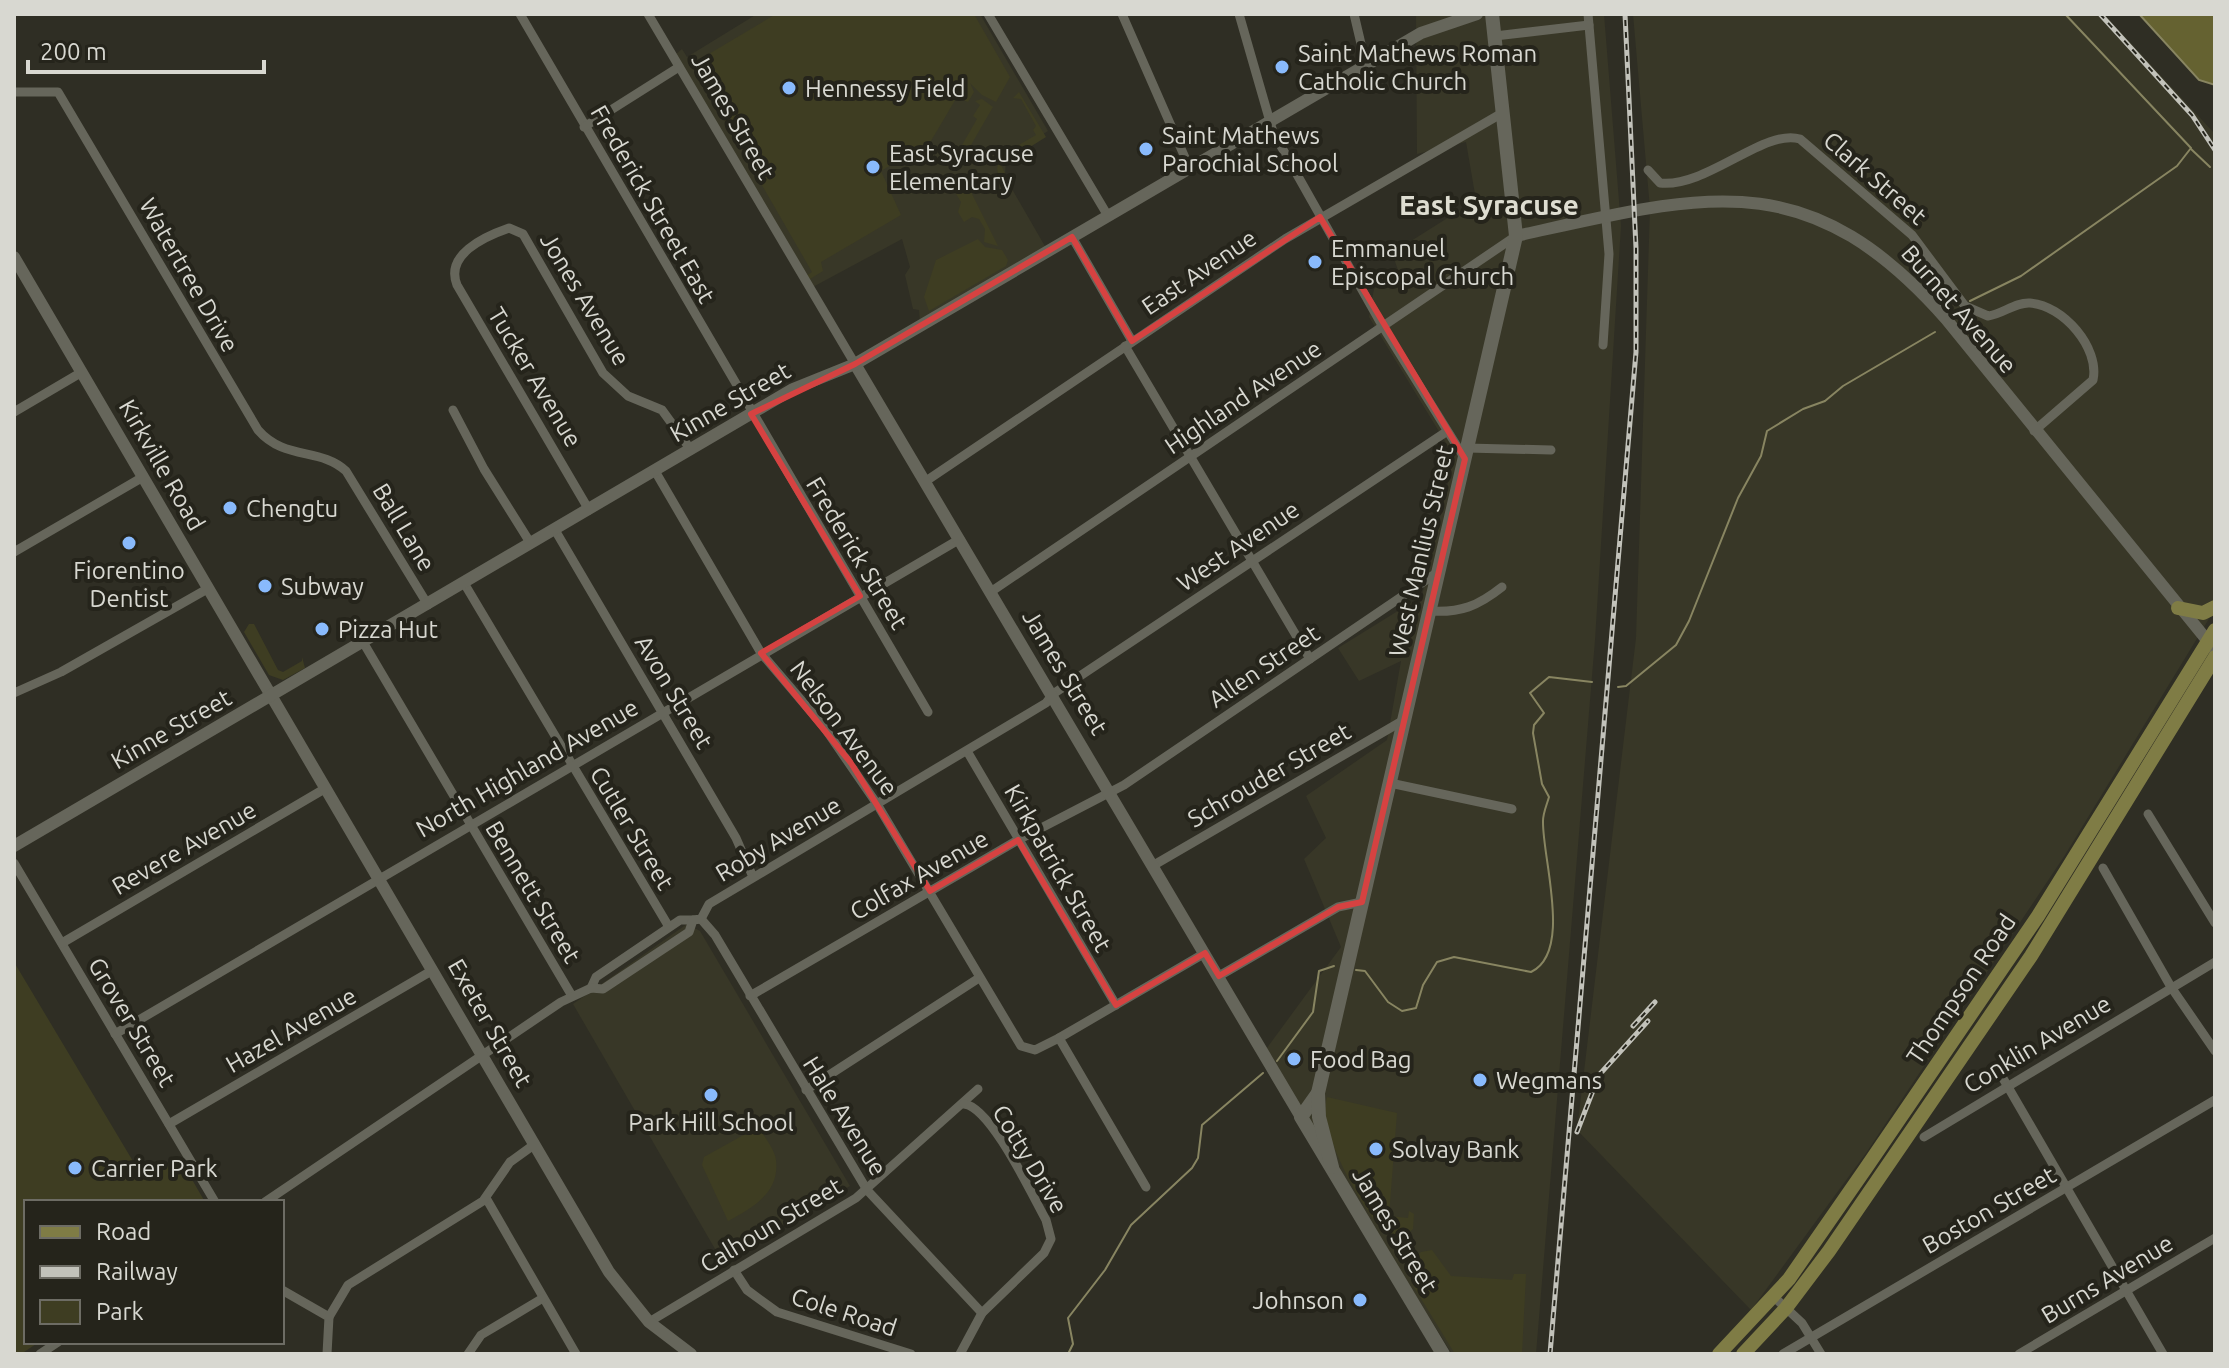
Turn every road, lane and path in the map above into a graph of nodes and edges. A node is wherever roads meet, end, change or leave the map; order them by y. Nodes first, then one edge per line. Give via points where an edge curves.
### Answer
1 (520, 14) edge
2 (648, 14) edge
3 (988, 14) edge
4 (1122, 14) edge
5 (1239, 14) edge
6 (1354, 14) edge
7 (1477, 14) edge
8 (1492, 14) edge
9 (1588, 19) edge
10 (1495, 36) junction
11 (1366, 65) junction
12 (679, 67) junction
13 (14, 92) edge
14 (1504, 112) junction
15 (1268, 123) junction
16 (584, 127) junction
17 (1190, 169) junction
18 (1648, 170) dead end
19 (1108, 216) junction
20 (1320, 217) junction
21 (1516, 236) junction
22 (1072, 237) junction
23 (455, 262) joint
24 (16, 265) edge
25 (1383, 327) junction
26 (1128, 344) junction
27 (1603, 345) dead end
28 (855, 364) junction
29 (82, 372) junction
30 (453, 410) dead end
31 (14, 412) edge
32 (751, 414) junction
33 (2034, 431) junction
34 (1446, 432) junction
35 (691, 450) junction
36 (1551, 450) dead end
37 (1466, 453) junction
38 (1190, 457) junction
39 (346, 471) joint
40 (655, 471) junction
41 (143, 477) junction
42 (926, 481) junction
43 (589, 510) junction
44 (555, 530) junction
45 (960, 539) junction
46 (531, 544) junction
47 (14, 552) edge
48 (1251, 561) junction
49 (1438, 572) junction
50 (464, 583) junction
51 (1502, 587) dead end
52 (209, 588) junction
53 (992, 591) junction
54 (860, 596) junction
55 (428, 605) junction
56 (2215, 607) edge
57 (2178, 608) junction
58 (1429, 611) junction
59 (2213, 641) edge
60 (363, 642) junction
61 (761, 653) junction
62 (2215, 657) edge
63 (1310, 659) junction
64 (14, 693) edge
65 (1053, 694) junction
66 (272, 695) junction
67 (662, 712) junction
68 (928, 712) dead end
69 (1404, 720) junction
70 (967, 751) junction
71 (571, 766) junction
72 (1390, 783) junction
73 (326, 788) junction
74 (1110, 791) junction
75 (877, 804) junction
76 (1512, 809) dead end
77 (2148, 814) dead end
78 (470, 825) junction
79 (1018, 840) junction
80 (14, 846) edge
81 (14, 863) edge
82 (1154, 865) junction
83 (2103, 868) dead end
84 (753, 877) junction
85 (379, 878) junction
86 (930, 891) junction
87 (1362, 902) junction
88 (697, 920) junction
89 (2215, 923) edge
90 (669, 927) junction
91 (62, 943) junction
92 (1205, 953) junction
93 (2215, 962) edge
94 (433, 970) junction
95 (1219, 976) junction
96 (979, 978) junction
97 (2171, 987) junction
98 (591, 988) junction
99 (572, 996) junction
100 (750, 996) junction
101 (1116, 1005) junction
102 (115, 1034) junction
103 (1059, 1038) junction
104 (2215, 1051) edge
105 (483, 1055) junction
106 (1997, 1068) dead end
107 (2007, 1087) junction
108 (978, 1089) dead end
109 (806, 1090) junction
110 (1318, 1093) junction
111 (2215, 1100) edge
112 (964, 1104) junction
113 (1301, 1117) junction
114 (169, 1124) junction
115 (1924, 1137) dead end
116 (535, 1144) junction
117 (1332, 1167) junction
118 (1146, 1187) dead end
119 (2066, 1188) junction
120 (867, 1190) junction
121 (486, 1198) junction
122 (214, 1200) edge
123 (268, 1200) edge
124 (2215, 1238) edge
125 (734, 1270) junction
126 (2126, 1290) junction
127 (284, 1291) edge
128 (1774, 1297) junction
129 (543, 1298) junction
130 (1786, 1308) junction
131 (982, 1313) junction
132 (329, 1317) junction
133 (649, 1322) junction
134 (1811, 1338) junction
135 (327, 1354) edge
136 (468, 1354) edge
137 (576, 1354) edge
138 (691, 1354) edge
139 (911, 1354) edge
140 (960, 1354) edge
141 (1443, 1354) edge
142 (1719, 1354) edge
143 (1743, 1354) edge
144 (1783, 1354) edge
145 (1821, 1354) edge
146 (2019, 1354) edge
147 (2163, 1354) edge

1 - 16 street, Frederick Street East
2 - 12 street, James Street
3 - 19 street
4 - 17 street
5 - 15 street
6 - 11 street
7 - 11 street, Kinne Street via 1421,33
8 - 10 main road, West Manlius Street
9 - 10 street
9 - 27 street via 1609,254
10 - 14 main road, West Manlius Street
11 - 15 street, Kinne Street
12 - 16 street
12 - 28 street, James Street
13 - 39 street, Watertree Drive via 58,92 266,439 285,451 332,461
14 - 20 street, East Avenue
14 - 21 main road, West Manlius Street
15 - 17 street, Kinne Street
15 - 20 street
16 - 32 street, Frederick Street East
17 - 19 street, Kinne Street
18 - 33 street, Clark Street via 1656,181 1679,183 1780,138 1800,139 1912,235 1965,306 1988,316 2019,303 2045,306 2067,319 2093,359 2093,380
19 - 22 street, Kinne Street
20 - 25 street
20 - 26 street, East Avenue
21 - 25 street, Highland Avenue
21 - 33 street, Burnet Avenue via 1680,204 1741,200 1819,219 1859,238 1911,279
21 - 37 main road, West Manlius Street
22 - 26 street
22 - 28 street, Kinne Street
23 - 35 street, Jones Avenue via 503,230 523,234 603,373 628,396 662,410
23 - 43 street, Tucker Avenue via 457,285
24 - 29 street, Kirkville Road
25 - 34 street
25 - 38 street, Highland Avenue
26 - 38 street
26 - 42 street, East Avenue
28 - 32 street, Kinne Street via 806,383
28 - 42 street, James Street
29 - 31 street
29 - 41 street, Kirkville Road
30 - 46 street
32 - 35 street, Kinne Street
32 - 54 street, Frederick Street
33 - 57 street, Burnet Avenue
34 - 37 street
34 - 48 street, West Avenue
35 - 40 street, Kinne Street
36 - 37 street
37 - 49 main road, West Manlius Street
38 - 48 street
38 - 53 street, Highland Avenue
39 - 55 street, Ball Lane
40 - 43 street, Kinne Street
40 - 61 street, Nelson Avenue
41 - 47 street
41 - 52 street, Kirkville Road
42 - 45 street, James Street
43 - 44 street, Kinne Street
44 - 46 street, Kinne Street
44 - 67 street, Avon Street
45 - 53 street, James Street
45 - 54 street, North Highland Avenue
46 - 50 street, Kinne Street
48 - 63 street
48 - 65 street, West Avenue
49 - 58 main road, West Manlius Street
49 - 63 street, Allen Street
50 - 55 street, Kinne Street
50 - 71 street, Cutler Street
51 - 58 street via 1465,610
52 - 64 street
52 - 66 street, Kirkville Road
53 - 65 street, James Street
54 - 61 street, North Highland Avenue
54 - 68 street, Frederick Street
55 - 60 street, Kinne Street
56 - 57 main road via 2203,613
57 - 59 street, Burnet Avenue
58 - 69 main road, West Manlius Street
59 - 128 main road, Thompson Road via 2038,916
60 - 66 street, Kinne Street
60 - 78 street, Bennett Street
61 - 67 street, North Highland Avenue
61 - 75 street, Nelson Avenue via 824,727
62 - 130 main road, Thompson Road via 2031,956
63 - 74 street, Allen Street
65 - 70 street, Roby Avenue
65 - 74 street, James Street
66 - 73 street, Exeter Street
66 - 80 street, Kinne Street
67 - 71 street, North Highland Avenue
67 - 84 street, Avon Street
69 - 72 main road, West Manlius Street
69 - 82 street, Schrouder Street
70 - 75 street, Roby Avenue
70 - 79 street, Kirkpatrick Street
71 - 78 street, North Highland Avenue
71 - 90 street, Cutler Street
72 - 76 street
72 - 87 main road, West Manlius Street
73 - 85 street, Exeter Street
73 - 91 street, Revere Avenue
74 - 79 street, Colfax Avenue
74 - 82 street, James Street
75 - 84 street, Roby Avenue
75 - 86 street, Nelson Avenue
77 - 89 street
78 - 85 street, North Highland Avenue
78 - 99 street, Bennett Street
79 - 86 street, Colfax Avenue
79 - 101 street, Kirkpatrick Street
81 - 91 street, Grover Street
82 - 92 street, James Street
83 - 97 street
84 - 88 street, Roby Avenue via 709,904
85 - 94 street, Exeter Street
85 - 102 street, North Highland Avenue
86 - 96 street, Nelson Avenue
86 - 100 street, Colfax Avenue
87 - 95 street via 1338,907
87 - 110 main road, West Manlius Street
88 - 90 street, Roby Avenue via 680,920
88 - 98 street, Roby Avenue via 689,932 603,989
88 - 100 street, Hale Avenue via 715,935
90 - 98 street, Roby Avenue via 596,977
91 - 102 street, Grover Street
92 - 95 street, James Street
92 - 101 street
93 - 97 street, Conklin Avenue
94 - 105 street, Exeter Street
94 - 114 street, Hazel Avenue
95 - 113 street, James Street
96 - 103 street, Nelson Avenue via 1026,1049
96 - 109 street
97 - 104 street
97 - 107 street, Conklin Avenue
98 - 99 street, Roby Avenue
99 - 105 street, Roby Avenue
100 - 109 street, Hale Avenue
101 - 103 street
102 - 114 street, Grover Street
103 - 118 street
105 - 116 street, Exeter Street
105 - 123 street, Roby Avenue
106 - 107 street
107 - 115 street, Conklin Avenue
107 - 119 street
108 - 112 street, Calhoun Street
109 - 120 street, Hale Avenue
110 - 113 main road, West Manlius Street
110 - 117 main road, West Manlius Street
111 - 119 street, Boston Street
112 - 120 street, Calhoun Street
112 - 131 street, Cotty Drive via 979,1111 995,1131 1051,1234 1044,1253
113 - 117 main road, James Street
114 - 122 street, Grover Street
116 - 121 street via 510,1162
116 - 133 street, Exeter Street via 609,1272
117 - 141 main road, James Street
119 - 126 street
119 - 134 street, Boston Street
120 - 125 street, Calhoun Street
120 - 131 street, Hale Avenue
121 - 129 street
121 - 132 street via 348,1285
124 - 126 street, Burns Avenue
125 - 133 street, Calhoun Street
125 - 139 street, Cole Road via 747,1290 777,1312
126 - 146 street, Burns Avenue
126 - 147 street
127 - 132 street
128 - 130 street
128 - 142 main road, Thompson Road
129 - 136 street via 481,1335
129 - 137 street
130 - 134 street
130 - 143 main road, Thompson Road
131 - 140 street, Cotty Drive
132 - 135 street
133 - 138 street, Exeter Street
134 - 144 street, Boston Street
134 - 145 street

